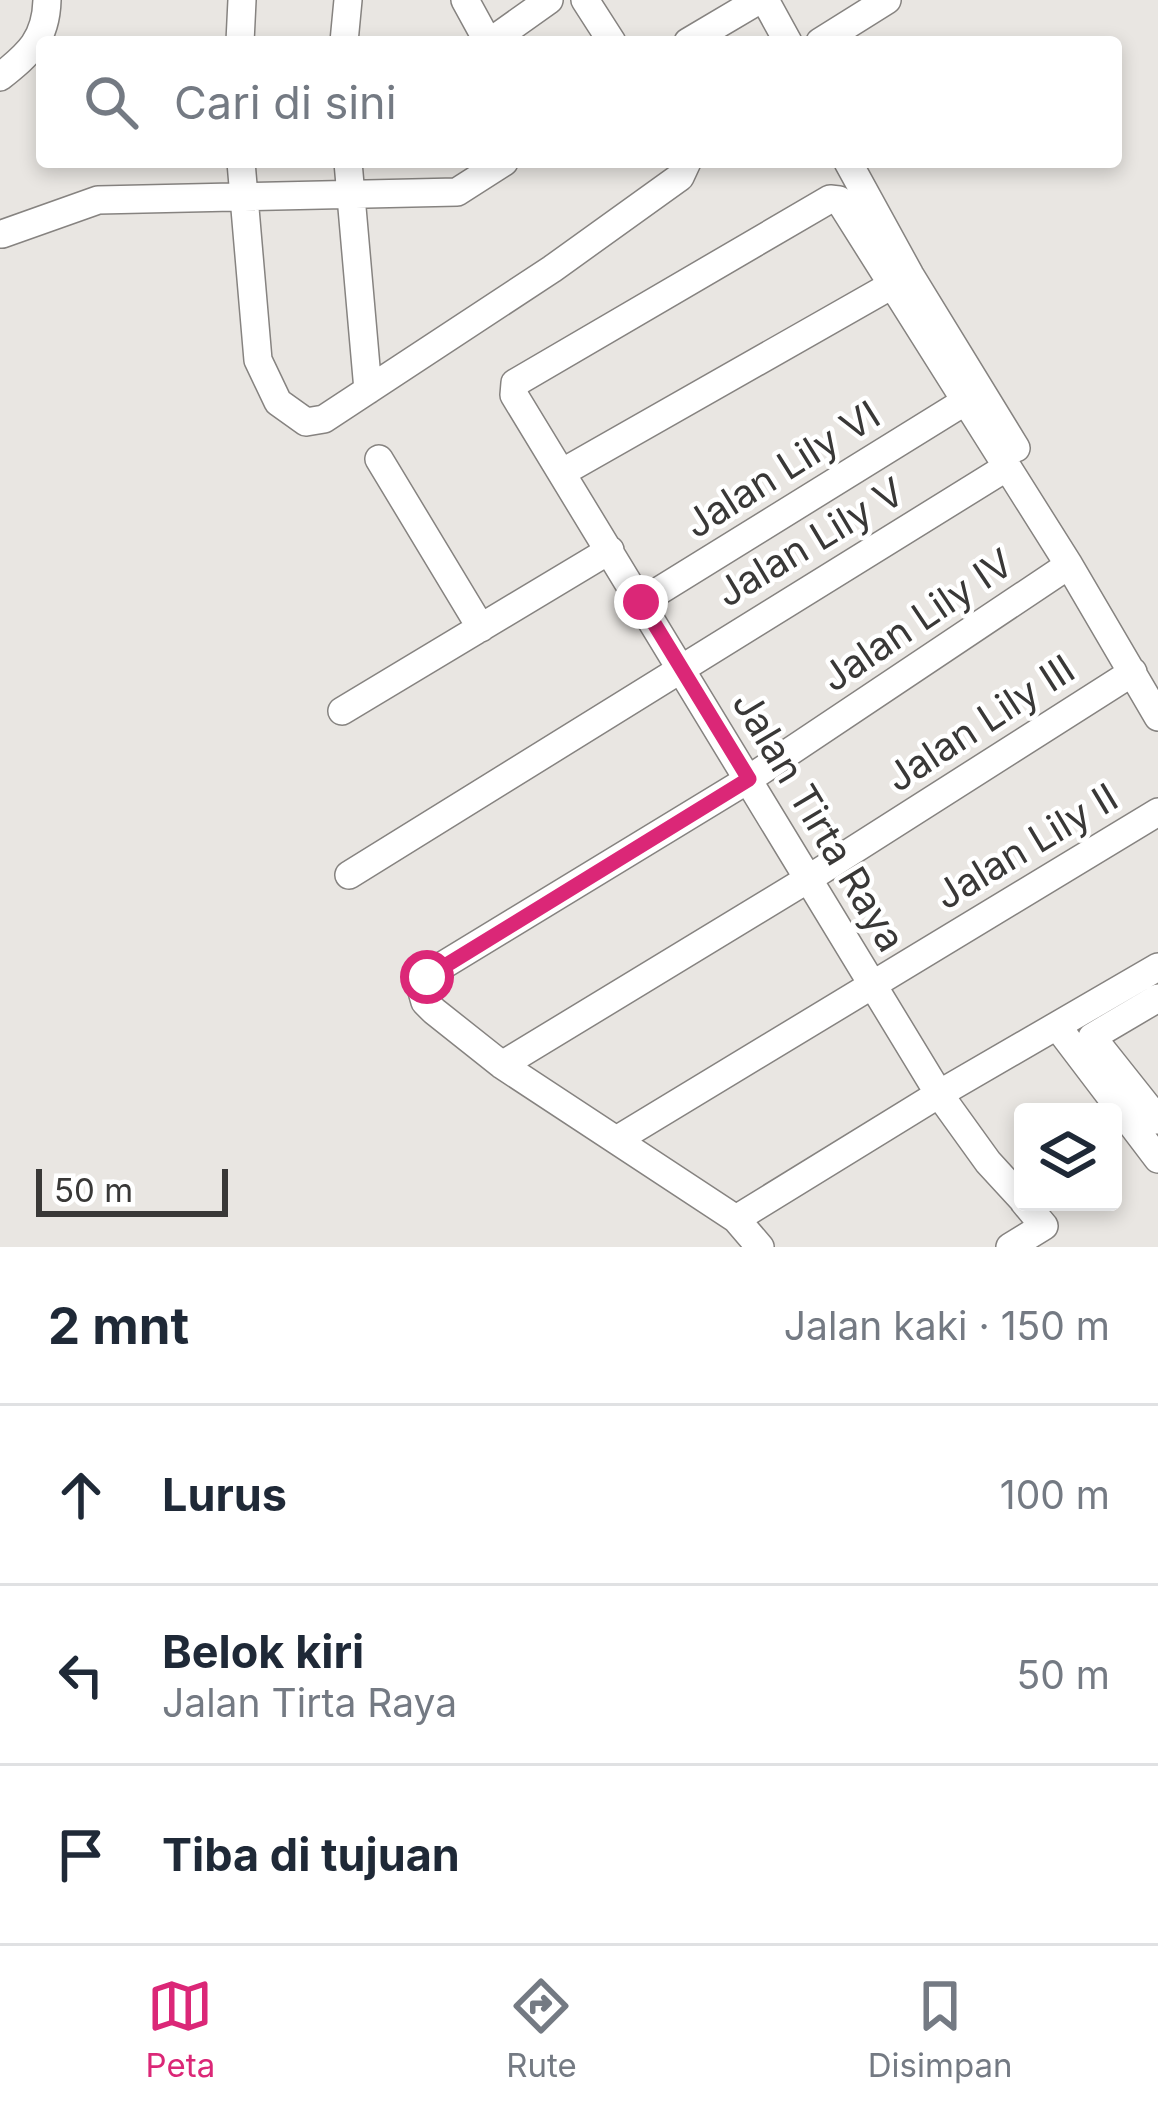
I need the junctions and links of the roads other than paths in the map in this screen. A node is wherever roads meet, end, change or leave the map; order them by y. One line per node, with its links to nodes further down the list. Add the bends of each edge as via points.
1 (46, 0): 10 (street)
2 (242, 0): 11 (street)
3 (348, 0): 12 (street)
4 (465, 0): 13 (street)
5 (549, 0): 14 (street)
6 (585, 0): 15 (street)
7 (762, 0): 9 (street); 16 (street)
8 (887, 0): 17 (street)
9 (725, 33)
10 (41, 36)
11 (240, 36)
12 (345, 36)
13 (486, 36)
14 (498, 36)
15 (608, 36)
16 (784, 36)
17 (830, 36)
18 (36, 46): 19 (street)
19 (0, 77)
20 (241, 168): 26 (street)
21 (349, 168): 25 (street)
22 (495, 168): 25 (street, via 457,192)
23 (684, 168): 29 (street, via 552,269)
24 (851, 168): 39 (street)
25 (351, 195): 26 (street); 29 (street)
26 (244, 199): 27 (street, via 98,200); 29 (street, via 258,360 278,402 306,422)
27 (2, 234)
28 (892, 285): 30 (street); 33 (street); 33 (street, Jalan Tirta Raya, via 839,200 830,199 520,378 514,395)
29 (368, 390)
30 (964, 401): 32 (street); 36 (street, Jalan Lily VI)
31 (379, 459): 37 (street)
32 (1007, 467): 35 (street); 38 (street, Jalan Lily V)
33 (563, 472): 34 (street, Jalan Tirta Raya)
34 (610, 550): 36 (street, Jalan Tirta Raya); 37 (street)
35 (1069, 565): 39 (street); 42 (street, Jalan Lily IV)
36 (641, 602): 38 (street, Jalan Tirta Raya)
37 (481, 628): 40 (street)
38 (680, 667): 42 (street, Jalan Tirta Raya); 44 (street, Jalan Lily V)
39 (1145, 677): 41 (street); 45 (street, Jalan Lily III)
40 (342, 711)
41 (1158, 717)
42 (749, 779): 45 (street, Jalan Tirta Raya); 50 (street, Jalan Lily IV, via 427,977 425,1002)
43 (1158, 812): 47 (street, Jalan Lily II)
44 (350, 875)
45 (808, 879): 47 (street, Jalan Tirta Raya); 50 (street, Jalan Lily III)
46 (1158, 968): 49 (street)
47 (872, 983): 51 (street, Jalan Tirta Raya); 53 (street, Jalan Lily II)
48 (1158, 998): 52 (street, via 1092,1037)
49 (1057, 1026): 51 (street); 54 (street)
50 (502, 1065): 53 (street)
51 (939, 1094): 55 (street, Jalan Tirta Raya); 57 (street)
52 (1158, 1120)
53 (618, 1139): 57 (street)
54 (1158, 1159)
55 (1014, 1190)
56 (1032, 1211): 58 (street, Jalan Tirta Raya)
57 (736, 1219): 59 (street)
58 (1053, 1237): 60 (street, Jalan Tirta Raya)
59 (760, 1247)
60 (1010, 1247)

